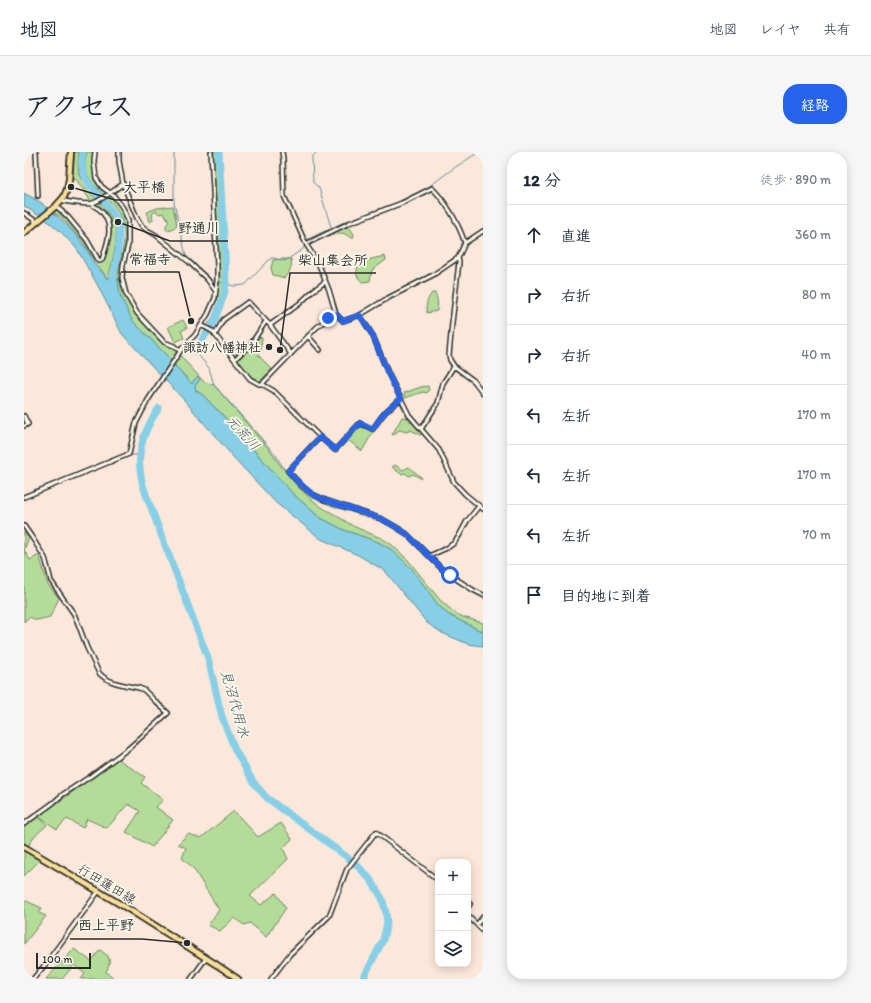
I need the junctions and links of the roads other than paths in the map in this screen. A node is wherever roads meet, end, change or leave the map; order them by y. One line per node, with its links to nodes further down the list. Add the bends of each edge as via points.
1 (36, 152): 9 (street)
2 (71, 152): 10 (main road, via 69,182)
3 (95, 152): 8 (street, via 96,178)
4 (119, 152): 7 (street)
5 (211, 152): 21 (street, via 218,281)
6 (282, 152): 18 (street, via 284,196)
7 (123, 184): 8 (street); 21 (street, via 142,226 189,262)
8 (110, 193): 11 (street); 30 (street, via 123,208 128,220 128,245 122,278 126,294 137,313 164,342 174,346)
9 (38, 196)
10 (61, 200): 11 (street); 12 (main road)
11 (92, 204): 12 (street, via 102,212 109,226 101,261 68,217)
12 (55, 207): 14 (main road)
13 (24, 213): 14 (street)
14 (37, 221): 16 (main road)
15 (483, 231): 17 (street)
16 (24, 233)
17 (465, 243): 18 (street, via 460,228 432,188); 19 (street)
18 (306, 244): 20 (street)
19 (458, 258): 23 (street, via 433,275); 33 (street, via 449,355)
20 (325, 282): 22 (street); 26 (street, via 303,302)
21 (215, 290): 25 (street, via 215,298)
22 (336, 314): 23 (street, via 343,321); 28 (street)
23 (360, 315): 36 (street, via 373,336)
24 (266, 321): 26 (street); 27 (street, via 248,302 222,320); 32 (street, via 251,344)
25 (201, 324): 27 (street); 30 (street, via 195,335)
26 (270, 325): 31 (street)
27 (215, 335): 32 (street)
28 (308, 336): 29 (street); 31 (street)
29 (320, 350)
30 (179, 352): 41 (street, via 136,423 129,454)
31 (291, 354): 34 (street)
32 (235, 359): 34 (street, via 250,379)
33 (454, 366): 35 (street, via 474,381); 39 (street, via 443,383 438,403)
34 (262, 384): 40 (street, via 274,391)
35 (483, 393)
36 (401, 399): 39 (street, via 409,415); 40 (street, via 389,408 373,429 360,423 335,450)
37 (24, 416): 38 (street, via 28,424)
38 (24, 426)
39 (421, 429): 42 (street, via 439,450 454,482)
40 (320, 437): 45 (street, via 288,471 296,480 312,494 325,500 382,519 407,534)
41 (24, 497)
42 (479, 506): 43 (street); 45 (street, via 454,543)
43 (483, 509)
44 (24, 526): 47 (street, via 45,558 51,581 74,614 99,673 109,681 144,690 168,713 129,748)
45 (429, 556): 46 (street, via 444,571)
46 (483, 595)
47 (24, 824)
48 (24, 846): 50 (main road, 行田蓮田線)
49 (435, 878): 59 (street, via 376,832 347,869 329,916 290,954)
50 (98, 892): 55 (main road, 行田蓮田線); 56 (street)
51 (483, 917): 53 (street)
52 (471, 919): 53 (street)
53 (477, 924): 54 (street)
54 (483, 931)
55 (206, 958): 57 (street); 58 (main road, 行田蓮田線)
56 (33, 979)
57 (191, 979)
58 (238, 979)
59 (271, 979)

